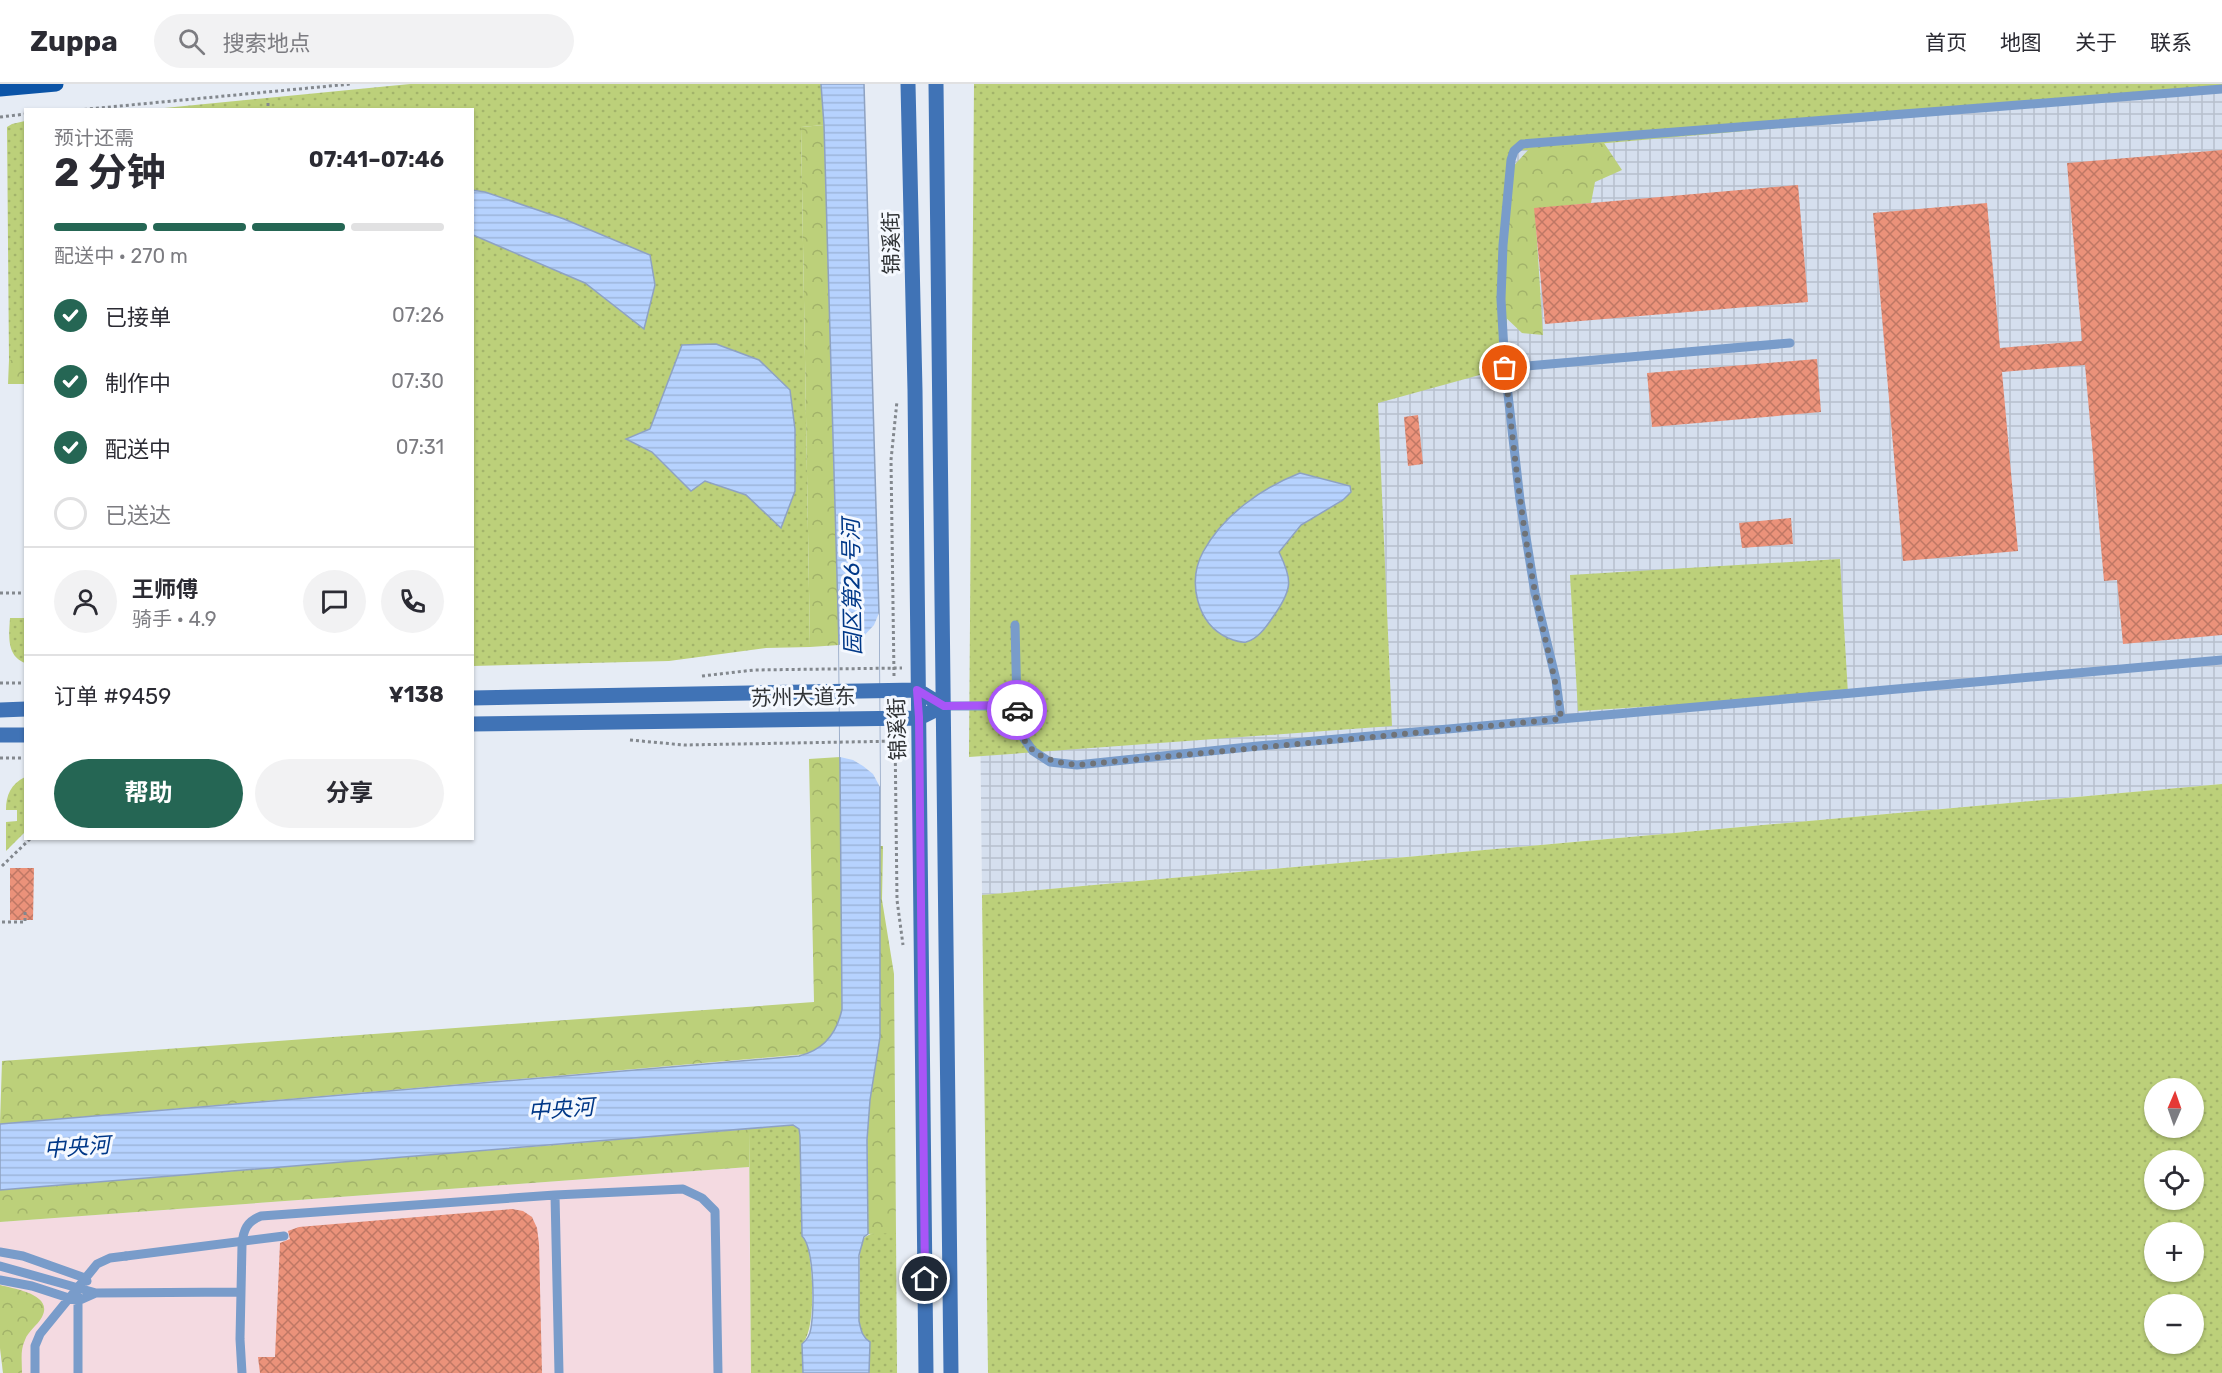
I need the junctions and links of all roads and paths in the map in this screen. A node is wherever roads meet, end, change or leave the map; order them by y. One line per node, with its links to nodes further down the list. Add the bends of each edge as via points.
1 (56, 84): 6 (main road)
2 (351, 84): 8 (path)
3 (908, 84): 22 (main road, 锦溪街)
4 (936, 84): 25 (main road)
5 (2222, 88): 13 (lane, via 1522,144 1511,160 1503,245)
6 (0, 89)
7 (268, 103): 9 (path)
8 (99, 108)
9 (268, 108)
10 (24, 114): 11 (path)
11 (0, 117)
12 (1790, 343): 13 (lane)
13 (1505, 368): 29 (lane, via 1520,500)
14 (0, 593): 15 (path)
15 (24, 593)
16 (1015, 625): 24 (lane)
17 (2222, 660): 29 (lane)
18 (839, 668): 19 (path)
19 (879, 668)
20 (0, 683): 21 (path)
21 (24, 683)
22 (917, 690): 23 (main road, 苏州大道东); 25 (main road); 28 (main road, 锦溪街)
23 (474, 698)
24 (1017, 705): 25 (lane); 29 (lane, via 1020,733 1034,751 1050,762 1077,765)
25 (944, 706): 28 (main road, 苏州大道东); 57 (main road)
26 (24, 709): 27 (main road)
27 (0, 710)
28 (919, 717): 30 (main road, 苏州大道东); 56 (main road, 锦溪街)
29 (1561, 719)
30 (474, 724)
31 (0, 735): 32 (main road)
32 (24, 735)
33 (625, 739): 34 (path, via 684,745)
34 (880, 741)
35 (0, 758): 36 (path)
36 (24, 758)
37 (30, 840): 38 (path)
38 (3, 866)
39 (25, 911): 40 (path, via 25,922)
40 (2, 922)
41 (555, 1195): 48 (lane, via 261,1216 252,1219 243,1233); 54 (lane); 55 (lane, via 683,1189 702,1198 715,1211)
42 (284, 1236): 45 (lane, bridge, via 110,1258 97,1264)
43 (0, 1252): 45 (lane)
44 (0, 1266): 47 (lane)
45 (86, 1278): 47 (lane); 49 (lane)
46 (0, 1280): 50 (lane)
47 (78, 1289): 49 (lane); 50 (lane)
48 (241, 1292): 49 (lane); 53 (lane)
49 (96, 1293): 50 (lane)
50 (73, 1299): 51 (lane, via 40,1334 35,1346); 52 (lane)
51 (35, 1373)
52 (78, 1373)
53 (242, 1373)
54 (559, 1373)
55 (718, 1373)
56 (926, 1373)
57 (951, 1373)

